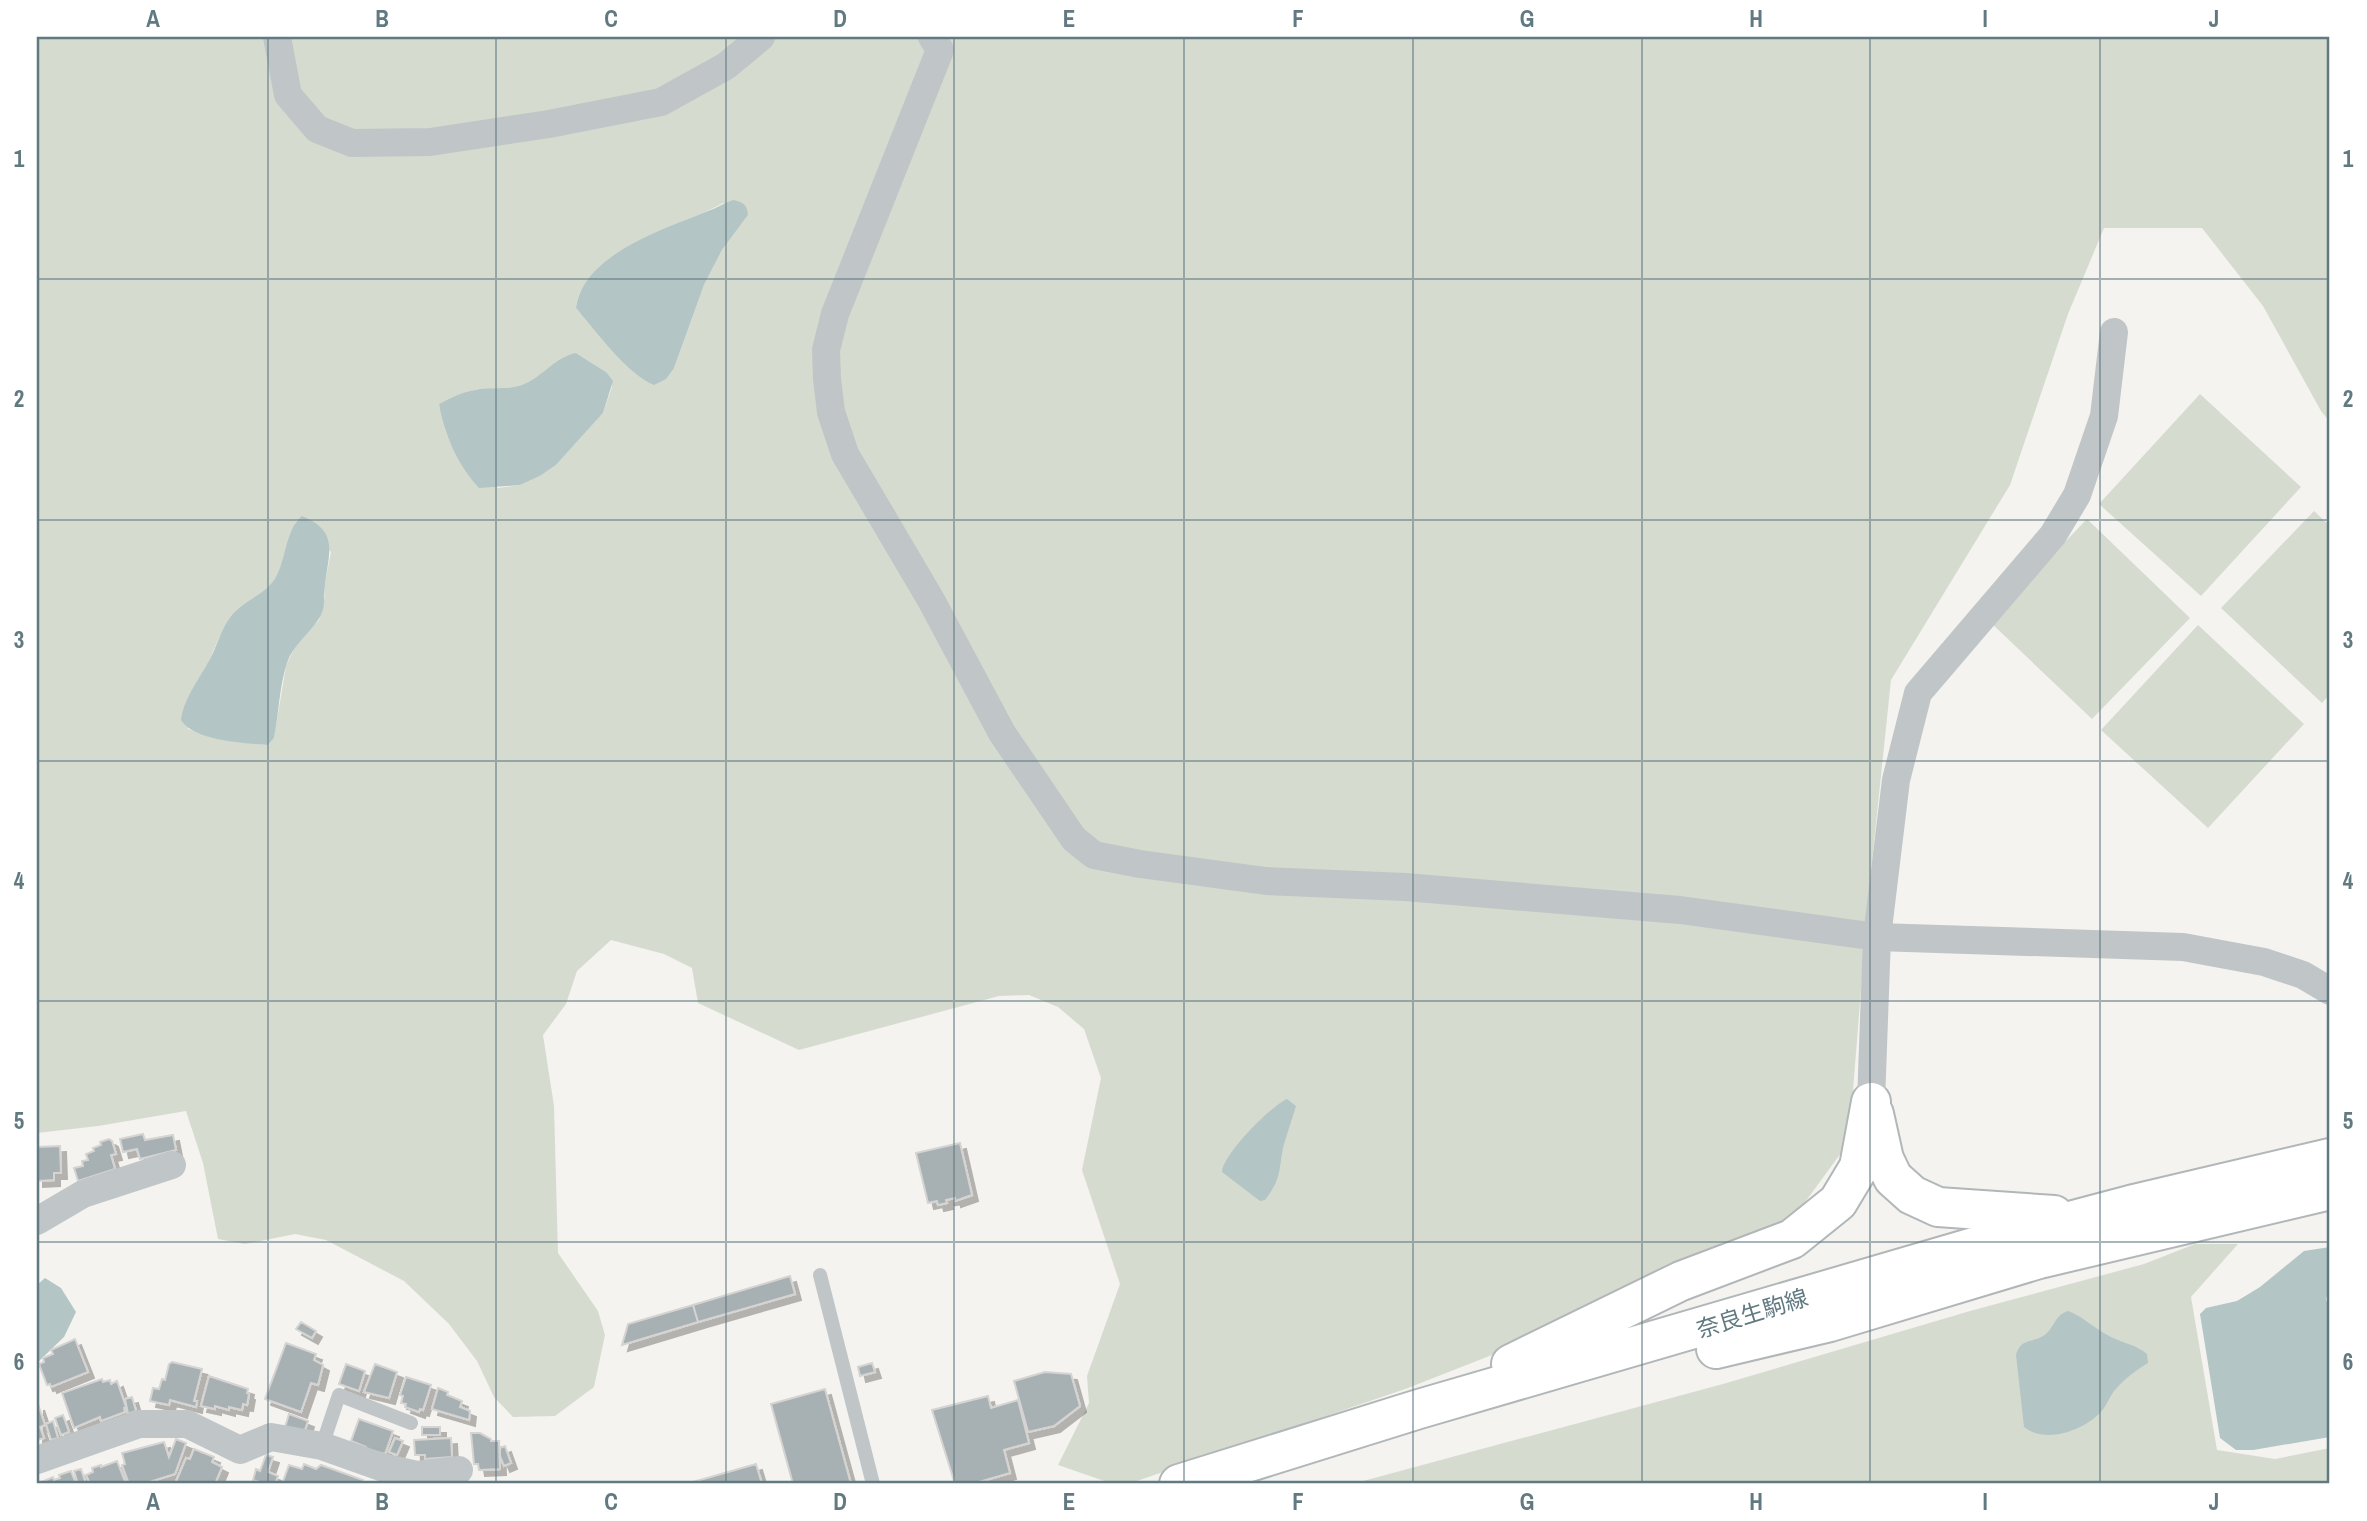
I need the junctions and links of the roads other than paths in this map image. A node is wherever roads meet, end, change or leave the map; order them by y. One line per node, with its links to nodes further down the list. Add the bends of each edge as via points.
1 (277, 37): 2 (street, via 288,95 317,130 352,143 430,142 661,102 726,66)
2 (761, 37)
3 (932, 37): 5 (street, via 940,50 835,314 826,350 831,411 845,454 1002,733 1074,839 1094,855 1266,881 1405,887 1680,910)
4 (2114, 332): 5 (street, via 2104,416 2077,495 2053,535 1918,693 1896,780)
5 (1877, 937): 6 (street, via 2183,947 2264,962 2303,975); 7 (street)
6 (2330, 991)
7 (1871, 1102): 11 (main road, via 1884,1158 1893,1178 1912,1195 1938,1207); 14 (main road, via 1858,1167 1839,1202 1793,1239 1681,1281)
8 (2330, 1158): 11 (main road, 奈良生駒線)
9 (173, 1165): 12 (street, via 83,1194)
10 (2330, 1190): 21 (main road, 奈良生駒線, via 2039,1259 1830,1322 1623,1371)
11 (2082, 1217): 14 (main road, 奈良生駒線)
12 (37, 1221)
13 (820, 1275): 19 (lane)
14 (1419, 1409): 20 (main road, 奈良生駒線)
15 (411, 1423): 16 (lane, via 339,1395)
16 (322, 1446): 17 (street, via 271,1437 240,1450 187,1424 139,1424); 18 (street, via 417,1475)
17 (37, 1460)
18 (459, 1470)
19 (873, 1484)
20 (1179, 1484)
21 (1265, 1484)

